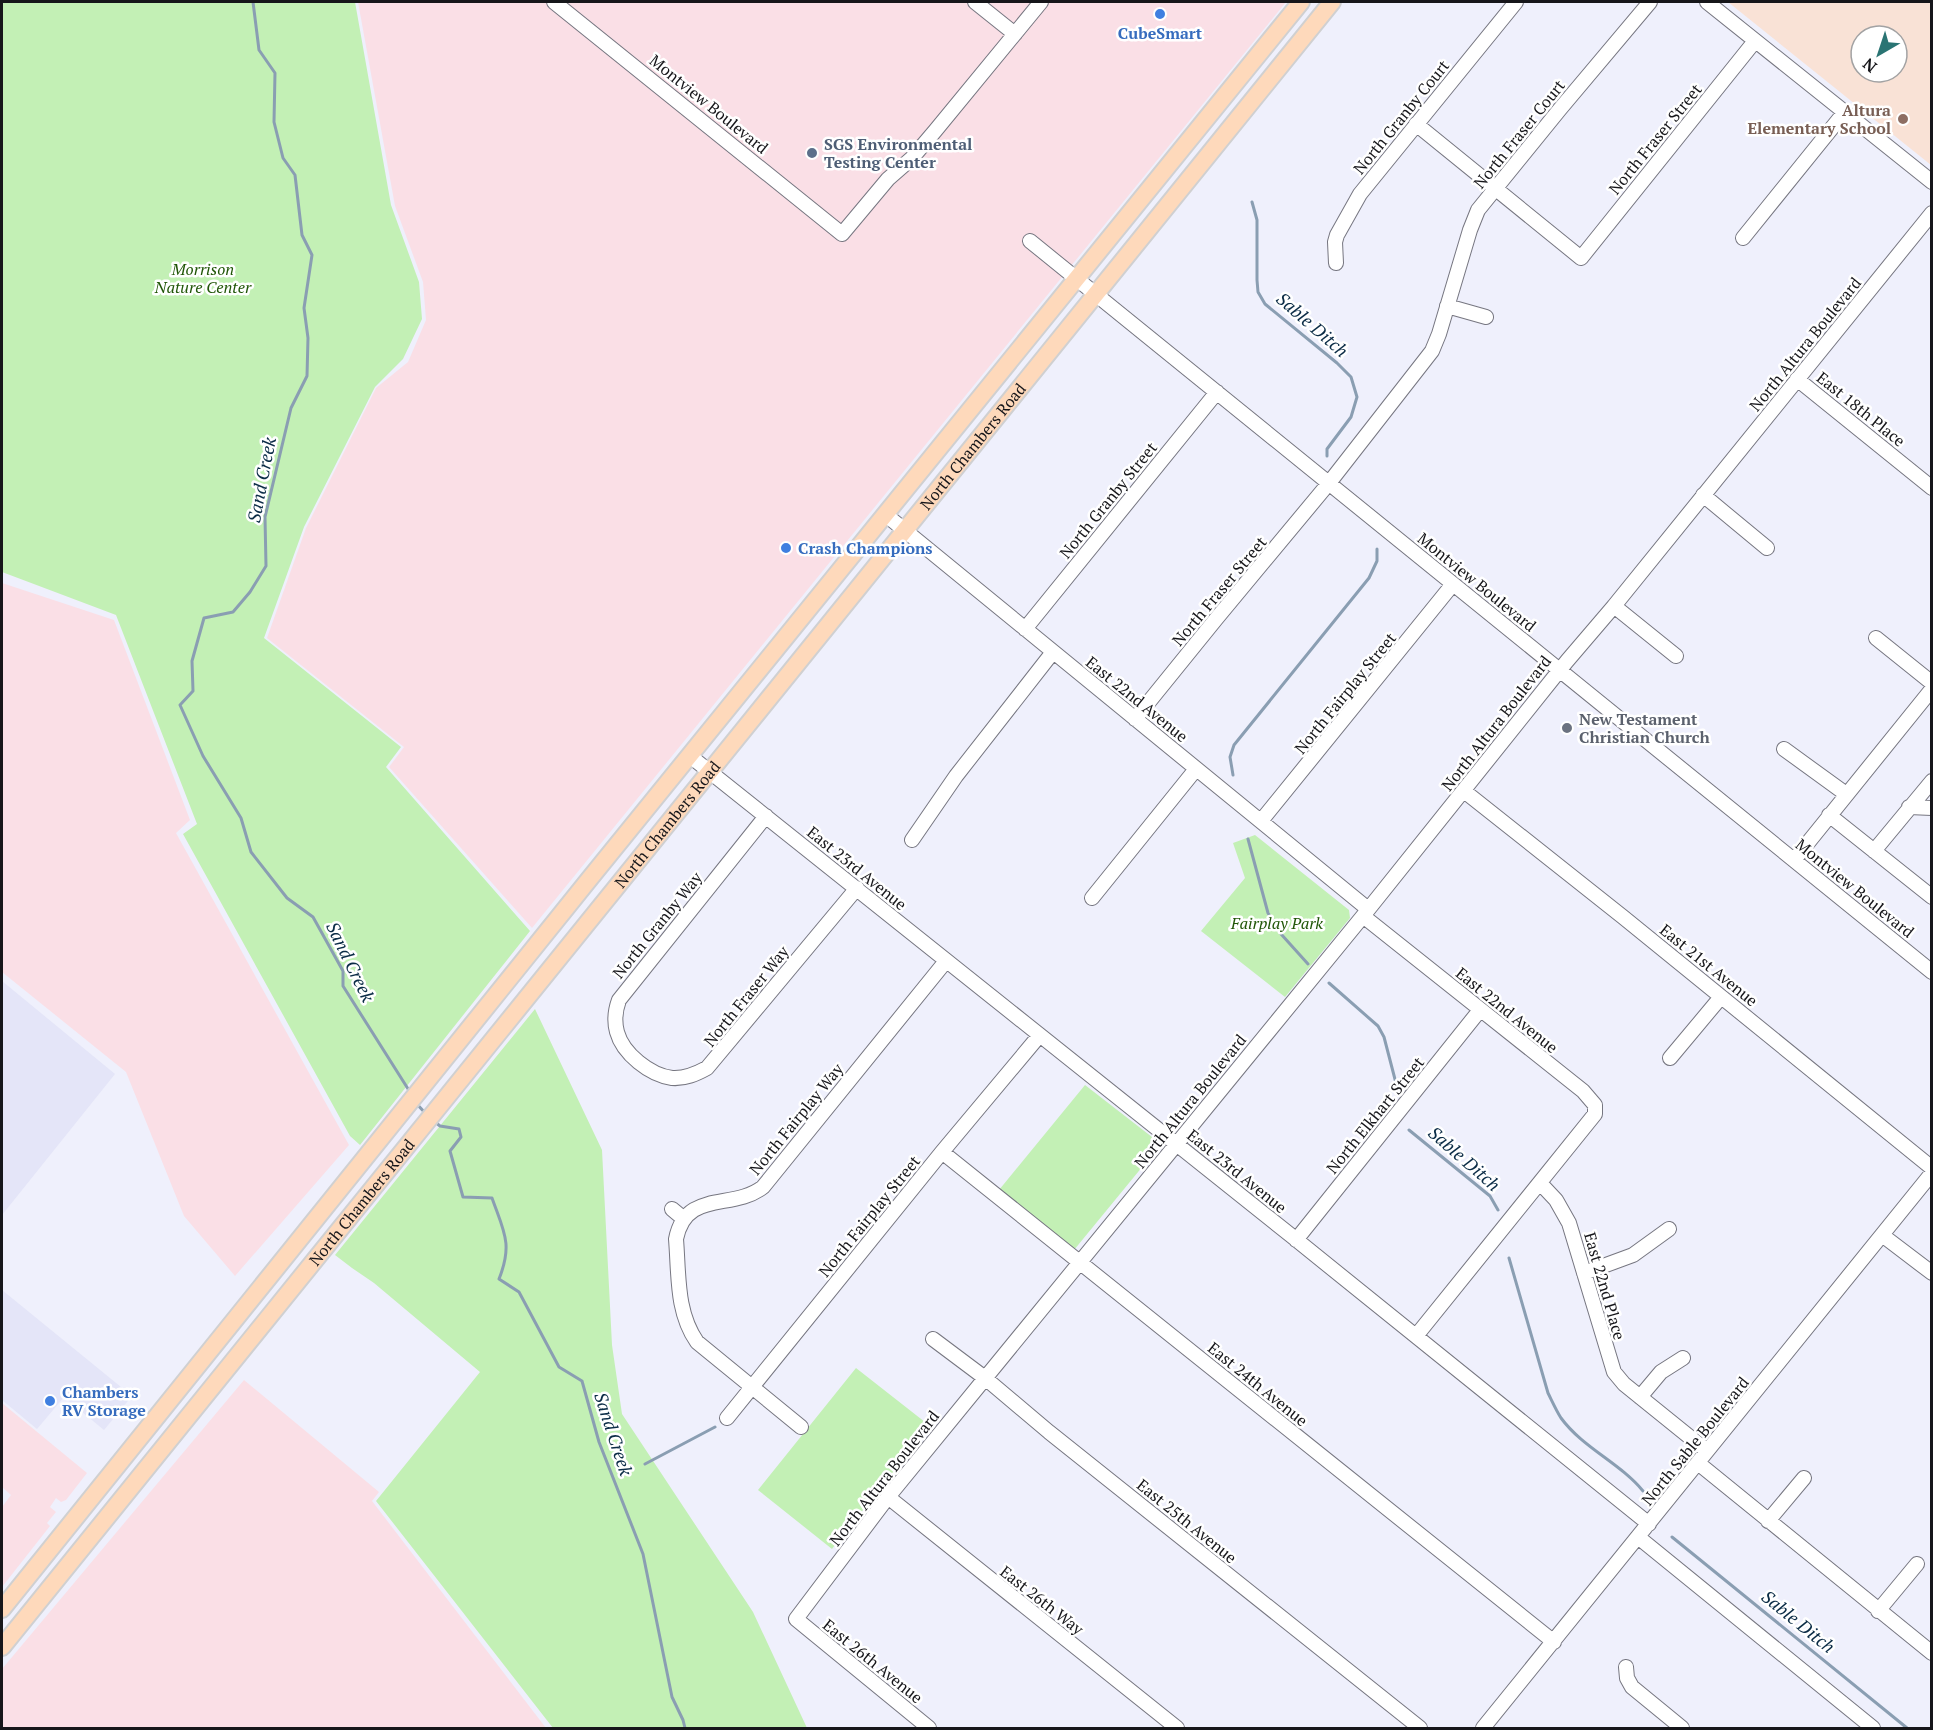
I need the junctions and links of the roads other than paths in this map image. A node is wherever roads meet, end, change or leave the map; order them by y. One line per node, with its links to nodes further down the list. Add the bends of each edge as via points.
1 (554, 2): 9 (street, Montview Boulevard, via 842,234 888,179 912,158)
2 (975, 2): 9 (street)
3 (1041, 2): 9 (street)
4 (1301, 2): 19 (main road, North Chambers Road)
5 (1332, 2): 20 (main road, North Chambers Road)
6 (1516, 2): 12 (street, North Granby Court)
7 (1650, 2): 14 (street, North Fraser Court)
8 (1707, 2): 10 (street)
9 (1015, 33)
10 (1755, 41): 11 (street); 14 (street, North Fraser Street, via 1581,258)
11 (1844, 113): 13 (street); 16 (street)
12 (1416, 124): 14 (street); 18 (street, North Granby Court, via 1348,214 1335,242)
13 (1932, 182)
14 (1496, 188): 21 (street, North Fraser Court, via 1478,210)
15 (1932, 213): 23 (street, North Altura Boulevard)
16 (1743, 238)
17 (1030, 241): 19 (street, Montview Boulevard)
18 (1336, 263)
19 (1076, 278): 20 (street, Montview Boulevard); 28 (main road, North Chambers Road)
20 (1096, 294): 24 (street, Montview Boulevard); 29 (main road, North Chambers Road)
21 (1447, 306): 22 (street); 25 (street, North Fraser Court, via 1432,351)
22 (1486, 316)
23 (1797, 379): 26 (street, East 18th Place); 27 (street, North Altura Boulevard)
24 (1217, 392): 25 (street, Montview Boulevard); 33 (street, North Granby Street)
25 (1329, 483): 31 (street, Montview Boulevard); 40 (street, North Fraser Street)
26 (1932, 488)
27 (1703, 495): 30 (street); 32 (street, North Altura Boulevard)
28 (886, 515): 29 (street, East 22nd Avenue); 42 (main road, North Chambers Road)
29 (905, 530): 33 (street, East 22nd Avenue); 44 (main road, North Chambers Road)
30 (1767, 548)
31 (1453, 584): 37 (street, Montview Boulevard); 52 (street, North Fairplay Street)
32 (1614, 606): 36 (street); 37 (street, North Altura Boulevard)
33 (1025, 629): 35 (street, East 22nd Avenue)
34 (1876, 638): 38 (street)
35 (1053, 652): 40 (street, East 22nd Avenue); 53 (street, via 956,776)
36 (1676, 656)
37 (1560, 670): 46 (street, North Altura Boulevard); 55 (street, Montview Boulevard)
38 (1932, 683)
39 (1932, 689): 47 (street)
40 (1135, 719): 43 (street, East 22nd Avenue)
41 (1784, 749): 47 (street)
42 (690, 756): 44 (street, East 23rd Avenue); 73 (main road, North Chambers Road)
43 (1196, 769): 52 (street, East 22nd Avenue); 58 (street)
44 (709, 771): 51 (street, East 23rd Avenue); 75 (main road, North Chambers Road)
45 (1932, 781): 48 (street)
46 (1464, 790): 59 (street, North Altura Boulevard); 62 (street, East 21st Avenue)
47 (1846, 794): 50 (street)
48 (1910, 807): 49 (street); 54 (street)
49 (1932, 808)
50 (1829, 815): 54 (street); 55 (street)
51 (766, 816): 56 (street, East 23rd Avenue); 66 (street, North Granby Way, via 619,1000 615,1016 618,1035)
52 (1261, 821): 59 (street, East 22nd Avenue)
53 (912, 840)
54 (1874, 851): 57 (street)
55 (1794, 860): 61 (street, Montview Boulevard)
56 (857, 888): 60 (street, East 23rd Avenue); 66 (street, North Fraser Way, via 707,1068 672,1078)
57 (1932, 897)
58 (1092, 898)
59 (1365, 912): 63 (street, East 22nd Avenue); 67 (street, North Altura Boulevard)
60 (946, 961): 64 (street, East 23rd Avenue); 74 (street, North Fairplay Way, via 763,1187 745,1197 703,1204)
61 (1932, 972)
62 (1721, 996): 65 (street); 69 (street, East 21st Avenue)
63 (1480, 1010): 71 (street, East 22nd Avenue, via 1593,1101 1595,1114); 78 (street, North Elkhart Street)
64 (1039, 1036): 67 (street, East 23rd Avenue); 68 (street, North Fairplay Street)
65 (1670, 1058)
66 (639, 1061)
67 (1177, 1144): 78 (street, East 23rd Avenue); 79 (street, North Altura Boulevard)
68 (942, 1152): 79 (street, East 24th Avenue); 86 (street, North Fairplay Street)
69 (1932, 1168)
70 (1932, 1173): 77 (street, North Sable Boulevard)
71 (1540, 1183): 80 (street, East 22nd Place, via 1564,1211); 82 (street)
72 (672, 1209): 74 (street)
73 (320, 1213): 75 (main road); 98 (main road, North Chambers Road)
74 (684, 1219): 86 (street, via 676,1239 681,1309 686,1323 697,1342)
75 (339, 1228): 102 (main road, North Chambers Road)
76 (1669, 1229): 80 (street, via 1633,1256)
77 (1882, 1235): 81 (street); 90 (street, North Sable Boulevard)
78 (1296, 1240): 82 (street, East 23rd Avenue)
79 (1079, 1262): 85 (street, North Altura Boulevard); 101 (street, East 24th Avenue)
80 (1584, 1273): 87 (street, East 22nd Place, via 1614,1372)
81 (1932, 1273)
82 (1416, 1336): 95 (street, East 23rd Avenue)
83 (933, 1339): 85 (street, East 25th Avenue)
84 (1683, 1358): 87 (street, via 1660,1372)
85 (985, 1378): 93 (street, North Altura Boulevard); 107 (street, East 25th Avenue)
86 (751, 1388): 88 (street, North Fairplay Street); 89 (street)
87 (1640, 1397): 90 (street, East 22nd Place)
88 (727, 1418)
89 (801, 1427)
90 (1707, 1451): 91 (street, North Sable Boulevard)
91 (1698, 1463): 94 (street); 95 (street, North Sable Boulevard)
92 (1804, 1478): 94 (street)
93 (888, 1497): 100 (street, North Altura Boulevard); 106 (street, East 26th Way)
94 (1768, 1521): 99 (street)
95 (1649, 1524): 96 (street, North Sable Boulevard)
96 (1638, 1537): 101 (street, North Sable Boulevard); 110 (street)
97 (1917, 1564): 99 (street)
98 (2, 1609)
99 (1878, 1611): 103 (street)
100 (795, 1619): 105 (street, East 26th Avenue)
101 (1554, 1642): 108 (street, North Sable Boulevard)
102 (3, 1644)
103 (1932, 1653)
104 (1626, 1667): 109 (street, via 1632,1687)
105 (930, 1728)
106 (1177, 1728)
107 (1420, 1728)
108 (1483, 1728)
109 (1682, 1728)
110 (1873, 1728)

